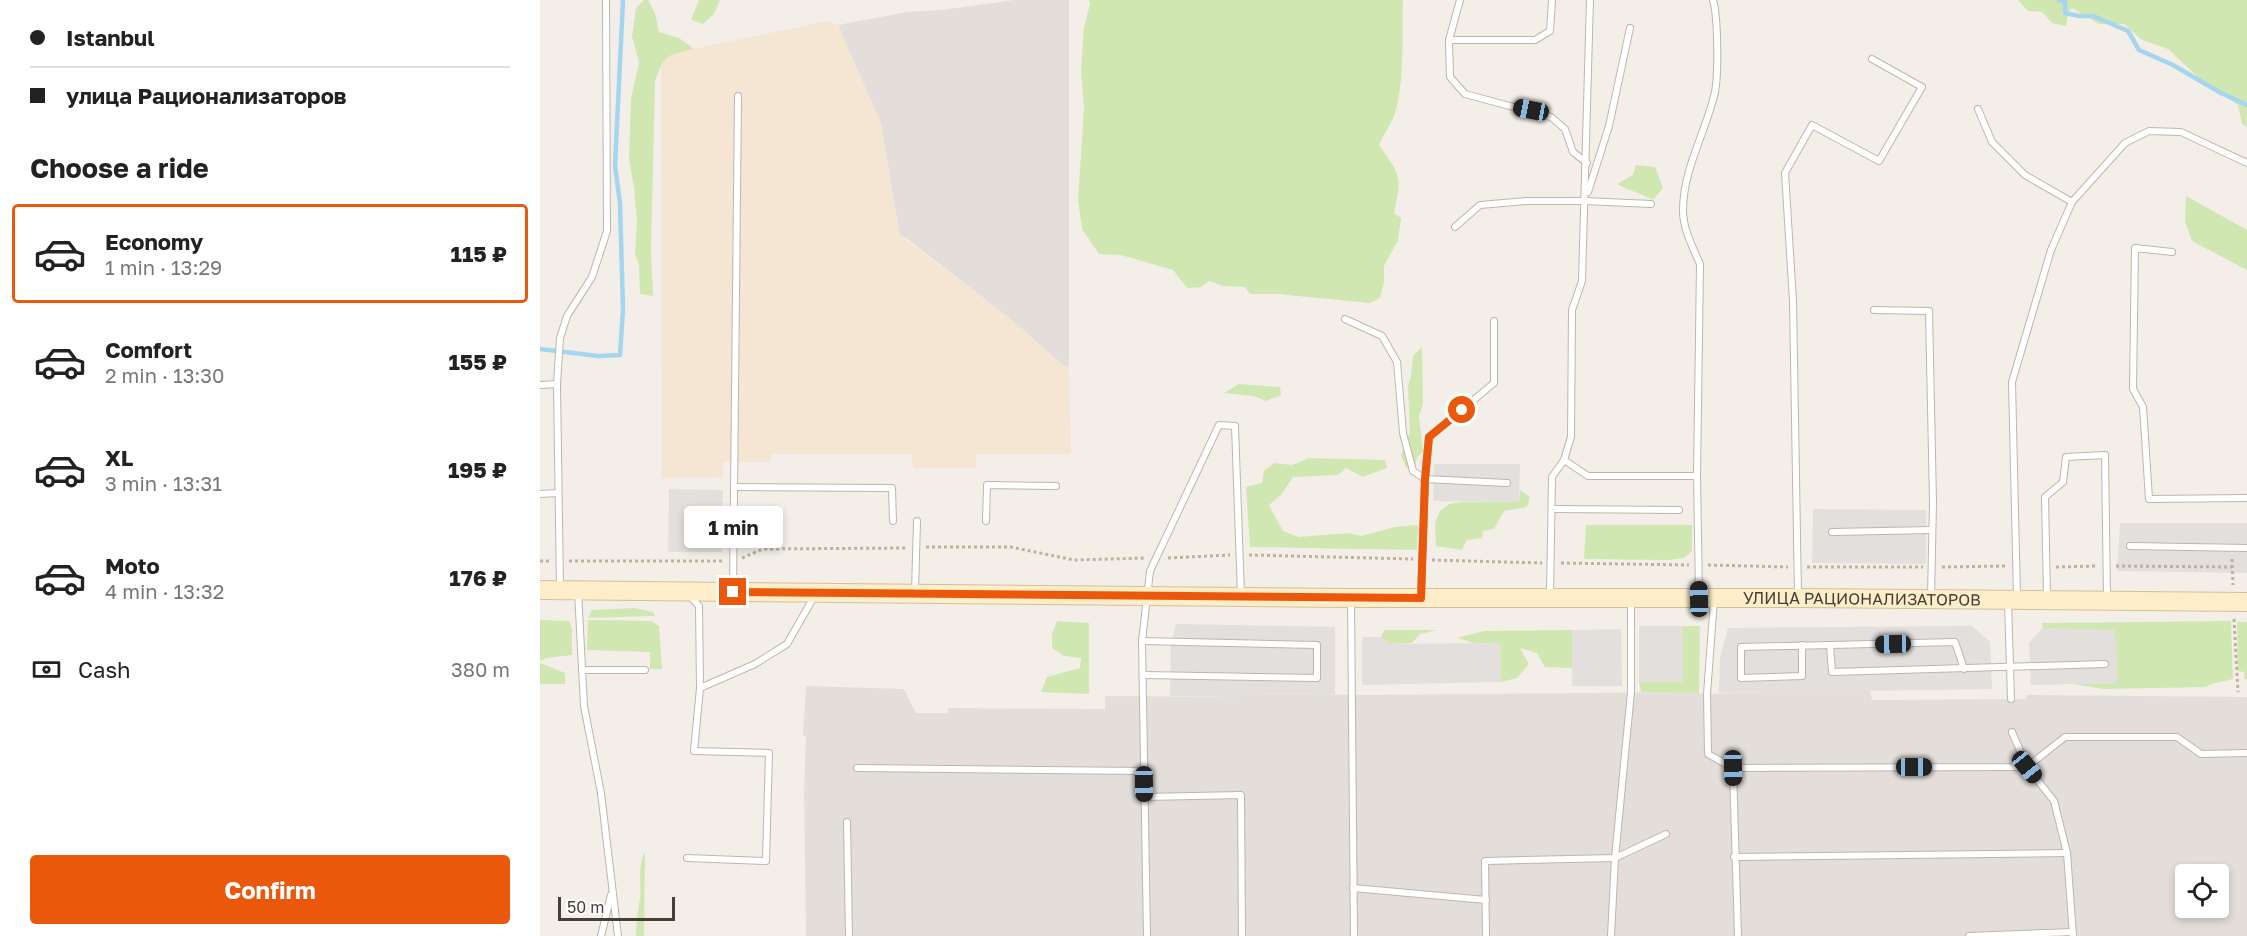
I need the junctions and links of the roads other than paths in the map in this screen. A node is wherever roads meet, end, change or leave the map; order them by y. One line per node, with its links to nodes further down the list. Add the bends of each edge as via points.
1 (606, 0): 22 (lane, via 607,231 592,277 567,316 560,338)
2 (1460, 0): 7 (lane)
3 (1552, 0): 7 (lane, via 1550,31 1535,40)
4 (1590, 0): 11 (lane)
5 (1713, 0): 24 (lane, via 1717,78 1686,177 1683,213 1700,264)
6 (1630, 28): 13 (lane, via 1610,126)
7 (1449, 40): 11 (lane, via 1450,77 1465,94 1551,117 1565,129 1573,152)
8 (1872, 59): 53 (lane, via 1922,87 1879,161 1812,125 1785,173 1793,301)
9 (738, 96): 28 (lane)
10 (1978, 109): 14 (lane, via 1992,142 2025,175)
11 (1587, 163): 13 (lane)
12 (2247, 163): 14 (lane, via 2181,132 2149,131 2125,143)
13 (1586, 201): 15 (lane); 16 (lane, via 1480,205); 23 (lane, via 1582,281 1572,310 1571,438)
14 (2072, 202): 57 (lane, via 2051,250 2012,382 2016,566)
15 (1651, 204)
16 (1455, 227)
17 (2172, 252): 31 (lane, via 2135,248 2133,389 2143,407 2148,499)
18 (1874, 310): 37 (lane, via 1929,311)
19 (1345, 319): 25 (lane, via 1382,336 1397,362 1402,433 1413,471)
20 (1494, 321): 25 (lane, via 1494,383 1429,437)
21 (540, 384): 22 (lane)
22 (557, 384): 29 (lane)
23 (1564, 460): 24 (lane, via 1588,476); 32 (lane, via 1552,477)
24 (1697, 476): 55 (lane, via 1699,565)
25 (1425, 479): 26 (lane); 51 (lane)
26 (1507, 483)
27 (1056, 486): 36 (lane, via 987,485)
28 (734, 487): 34 (lane, via 892,488); 45 (lane)
29 (558, 493): 30 (lane); 42 (lane)
30 (540, 494)
31 (2247, 498)
32 (1553, 509): 33 (lane); 52 (lane)
33 (1679, 510)
34 (892, 521)
35 (917, 521): 46 (lane)
36 (986, 521)
37 (1932, 530): 38 (lane); 56 (lane)
38 (1832, 532)
39 (2130, 546): 40 (lane)
40 (2247, 548)
41 (540, 590): 42 (main road, УЛИЦА РАЦИОНАЛИЗАТОРОВ)
42 (560, 591): 43 (main road, УЛИЦА РАЦИОНАЛИЗАТОРОВ)
43 (578, 591): 44 (main road, УЛИЦА РАЦИОНАЛИЗАТОРОВ); 67 (lane)
44 (685, 591): 45 (main road, УЛИЦА РАЦИОНАЛИЗАТОРОВ); 70 (lane, via 699,606)
45 (733, 592): 47 (main road, УЛИЦА РАЦИОНАЛИЗАТОРОВ)
46 (915, 592): 47 (main road, УЛИЦА РАЦИОНАЛИЗАТОРОВ); 48 (main road, УЛИЦА РАЦИОНАЛИЗАТОРОВ)
47 (817, 593): 70 (lane, via 787,644 755,664)
48 (1146, 596): 49 (main road, УЛИЦА РАЦИОНАЛИЗАТОРОВ); 49 (lane, via 1150,571 1163,540 1219,425 1235,426); 61 (lane)
49 (1242, 597): 50 (main road, УЛИЦА РАЦИОНАЛИЗАТОРОВ)
50 (1351, 597): 51 (main road, УЛИЦА РАЦИОНАЛИЗАТОРОВ); 85 (lane)
51 (1421, 598): 52 (main road, УЛИЦА РАЦИОНАЛИЗАТОРОВ)
52 (1550, 598): 54 (main road, УЛИЦА РАЦИОНАЛИЗАТОРОВ)
53 (1798, 598): 55 (main road, УЛИЦА РАЦИОНАЛИЗАТОРОВ); 56 (main road, УЛИЦА РАЦИОНАЛИЗАТОРОВ)
54 (1631, 599): 55 (main road, УЛИЦА РАЦИОНАЛИЗАТОРОВ); 84 (lane, via 1631,692)
55 (1706, 599): 76 (lane, via 1708,754)
56 (1930, 600): 57 (main road, УЛИЦА РАЦИОНАЛИЗАТОРОВ)
57 (2012, 600): 58 (main road, УЛИЦА РАЦИОНАЛИЗАТОРОВ); 65 (lane)
58 (2047, 601): 59 (main road, УЛИЦА РАЦИОНАЛИЗАТОРОВ); 59 (lane, via 2045,497 2063,482 2066,457 2105,454)
59 (2107, 601): 60 (main road, УЛИЦА РАЦИОНАЛИЗАТОРОВ)
60 (2247, 602)
61 (1142, 641): 69 (lane); 69 (lane, via 1317,645 1317,678)
62 (1802, 645): 62 (lane, via 1802,676 1741,678 1741,647); 63 (lane)
63 (1830, 645): 66 (lane, via 1955,642); 66 (lane, via 1832,672)
64 (2105, 664): 65 (lane)
65 (2010, 668): 66 (lane); 71 (lane)
66 (1964, 669)
67 (582, 670): 68 (lane); 86 (lane)
68 (645, 670)
69 (1143, 675): 77 (lane)
70 (700, 688): 83 (lane, via 694,751 769,753 766,861)
71 (2011, 699)
72 (2012, 732): 74 (lane)
73 (2247, 753): 74 (lane, via 2201,754 2177,737 2065,737)
74 (2027, 767): 76 (lane); 81 (lane, via 2054,801)
75 (857, 768): 77 (lane)
76 (1733, 768): 82 (lane)
77 (1144, 771): 78 (lane)
78 (1144, 797): 92 (lane); 93 (lane, via 1240,795)
79 (847, 822): 91 (lane)
80 (1666, 834): 84 (lane)
81 (2067, 853): 82 (lane); 88 (lane)
82 (1734, 857): 97 (lane)
83 (687, 858)
84 (1615, 858): 87 (lane, via 1485,861); 96 (lane)
85 (1353, 888): 87 (lane); 94 (lane)
86 (611, 891): 89 (lane); 90 (lane)
87 (1486, 900): 95 (lane)
88 (2073, 934): 98 (lane)
89 (601, 936)
90 (618, 936)
91 (849, 936)
92 (1147, 936)
93 (1242, 936)
94 (1353, 936)
95 (1486, 936)
96 (1611, 936)
97 (1738, 936)
98 (1969, 936)

